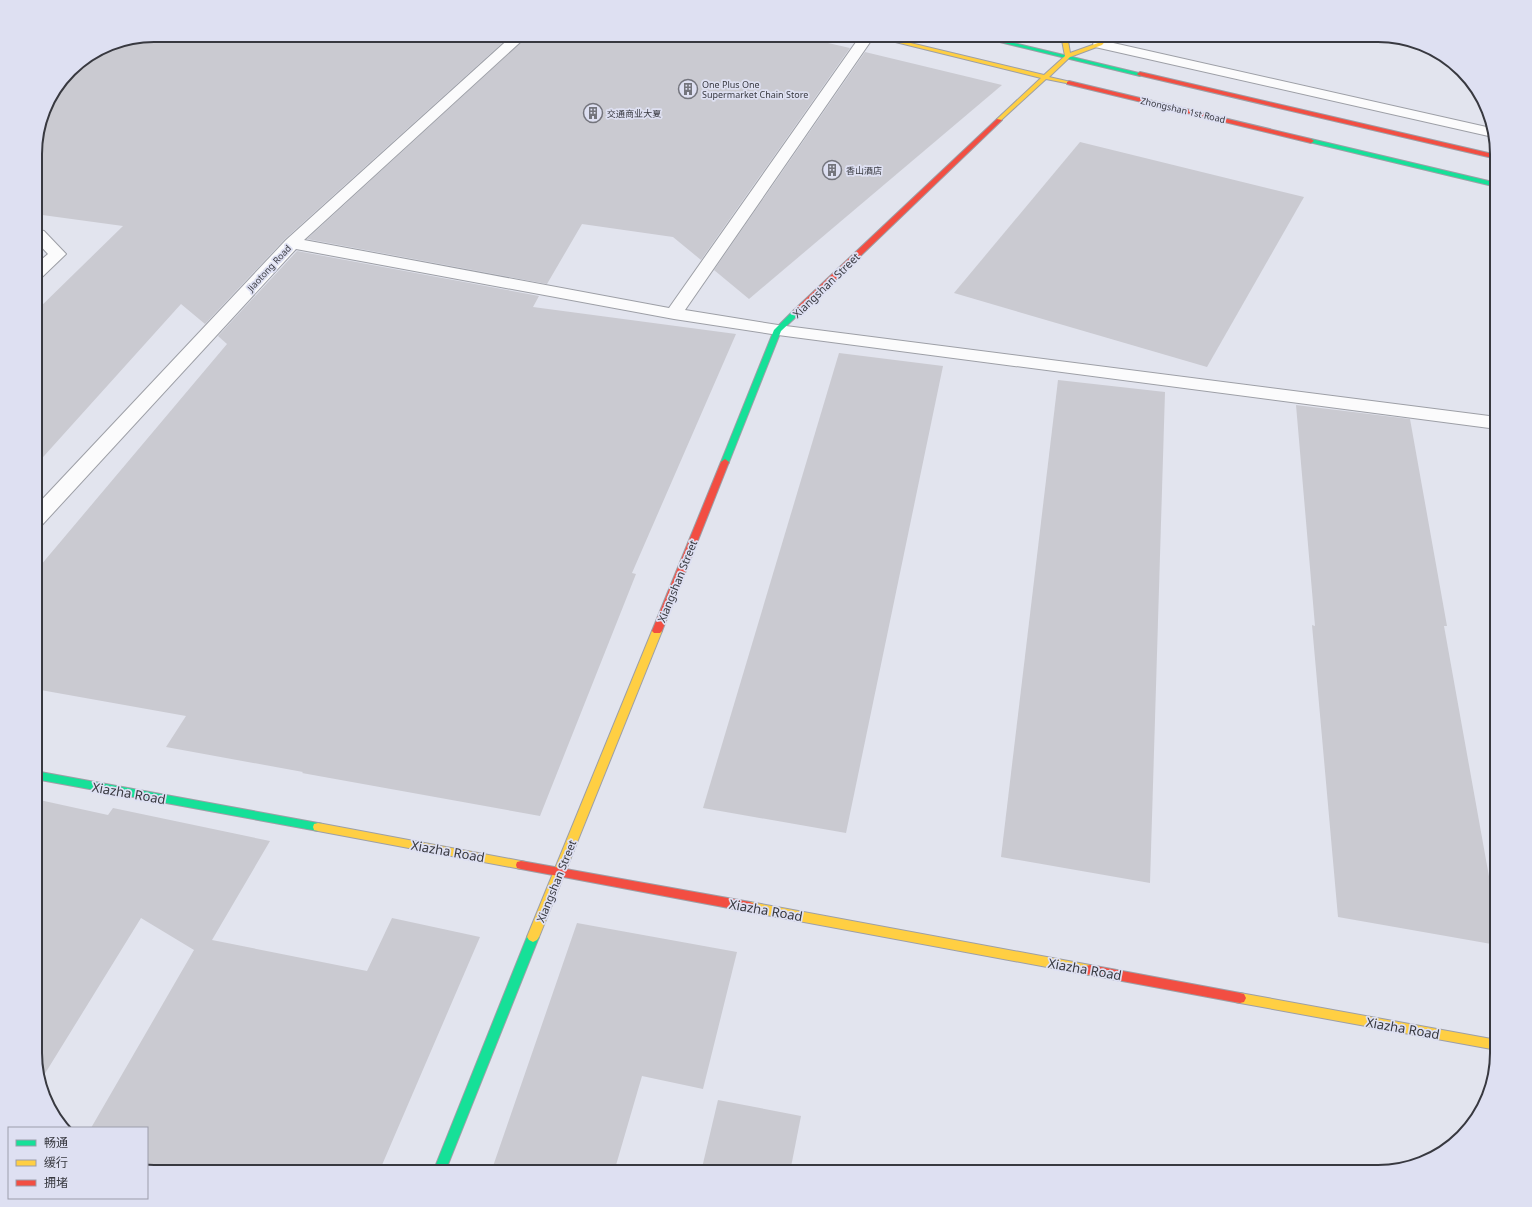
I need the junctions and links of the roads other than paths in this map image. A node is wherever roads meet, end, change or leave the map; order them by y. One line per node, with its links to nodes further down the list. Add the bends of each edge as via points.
1 (513, 42): 14 (street, Jiaotong Road)
2 (864, 42): 16 (street)
3 (898, 42): 9 (street, Zhongshan 1st Road)
4 (1005, 42): 8 (street)
5 (1065, 42): 8 (street)
6 (1100, 42): 8 (street)
7 (1112, 42): 10 (street)
8 (1068, 56): 9 (street, Xiangshan Street); 11 (street)
9 (1044, 77): 12 (street, Zhongshan 1st Road); 17 (street, Xiangshan Street)
10 (1488, 132)
11 (1490, 155)
12 (1490, 183)
13 (42, 238): 15 (street, via 58,254)
14 (292, 243): 16 (street); 19 (street, Jiaotong Road)
15 (42, 268)
16 (674, 314): 17 (street)
17 (778, 330): 18 (street); 21 (street, Xiangshan Street)
18 (1490, 422)
19 (42, 512)
20 (42, 776): 21 (street, Xiazha Road)
21 (560, 872): 22 (street, Xiazha Road); 23 (street, Xiangshan Street)
22 (1490, 1044)
23 (442, 1165)

